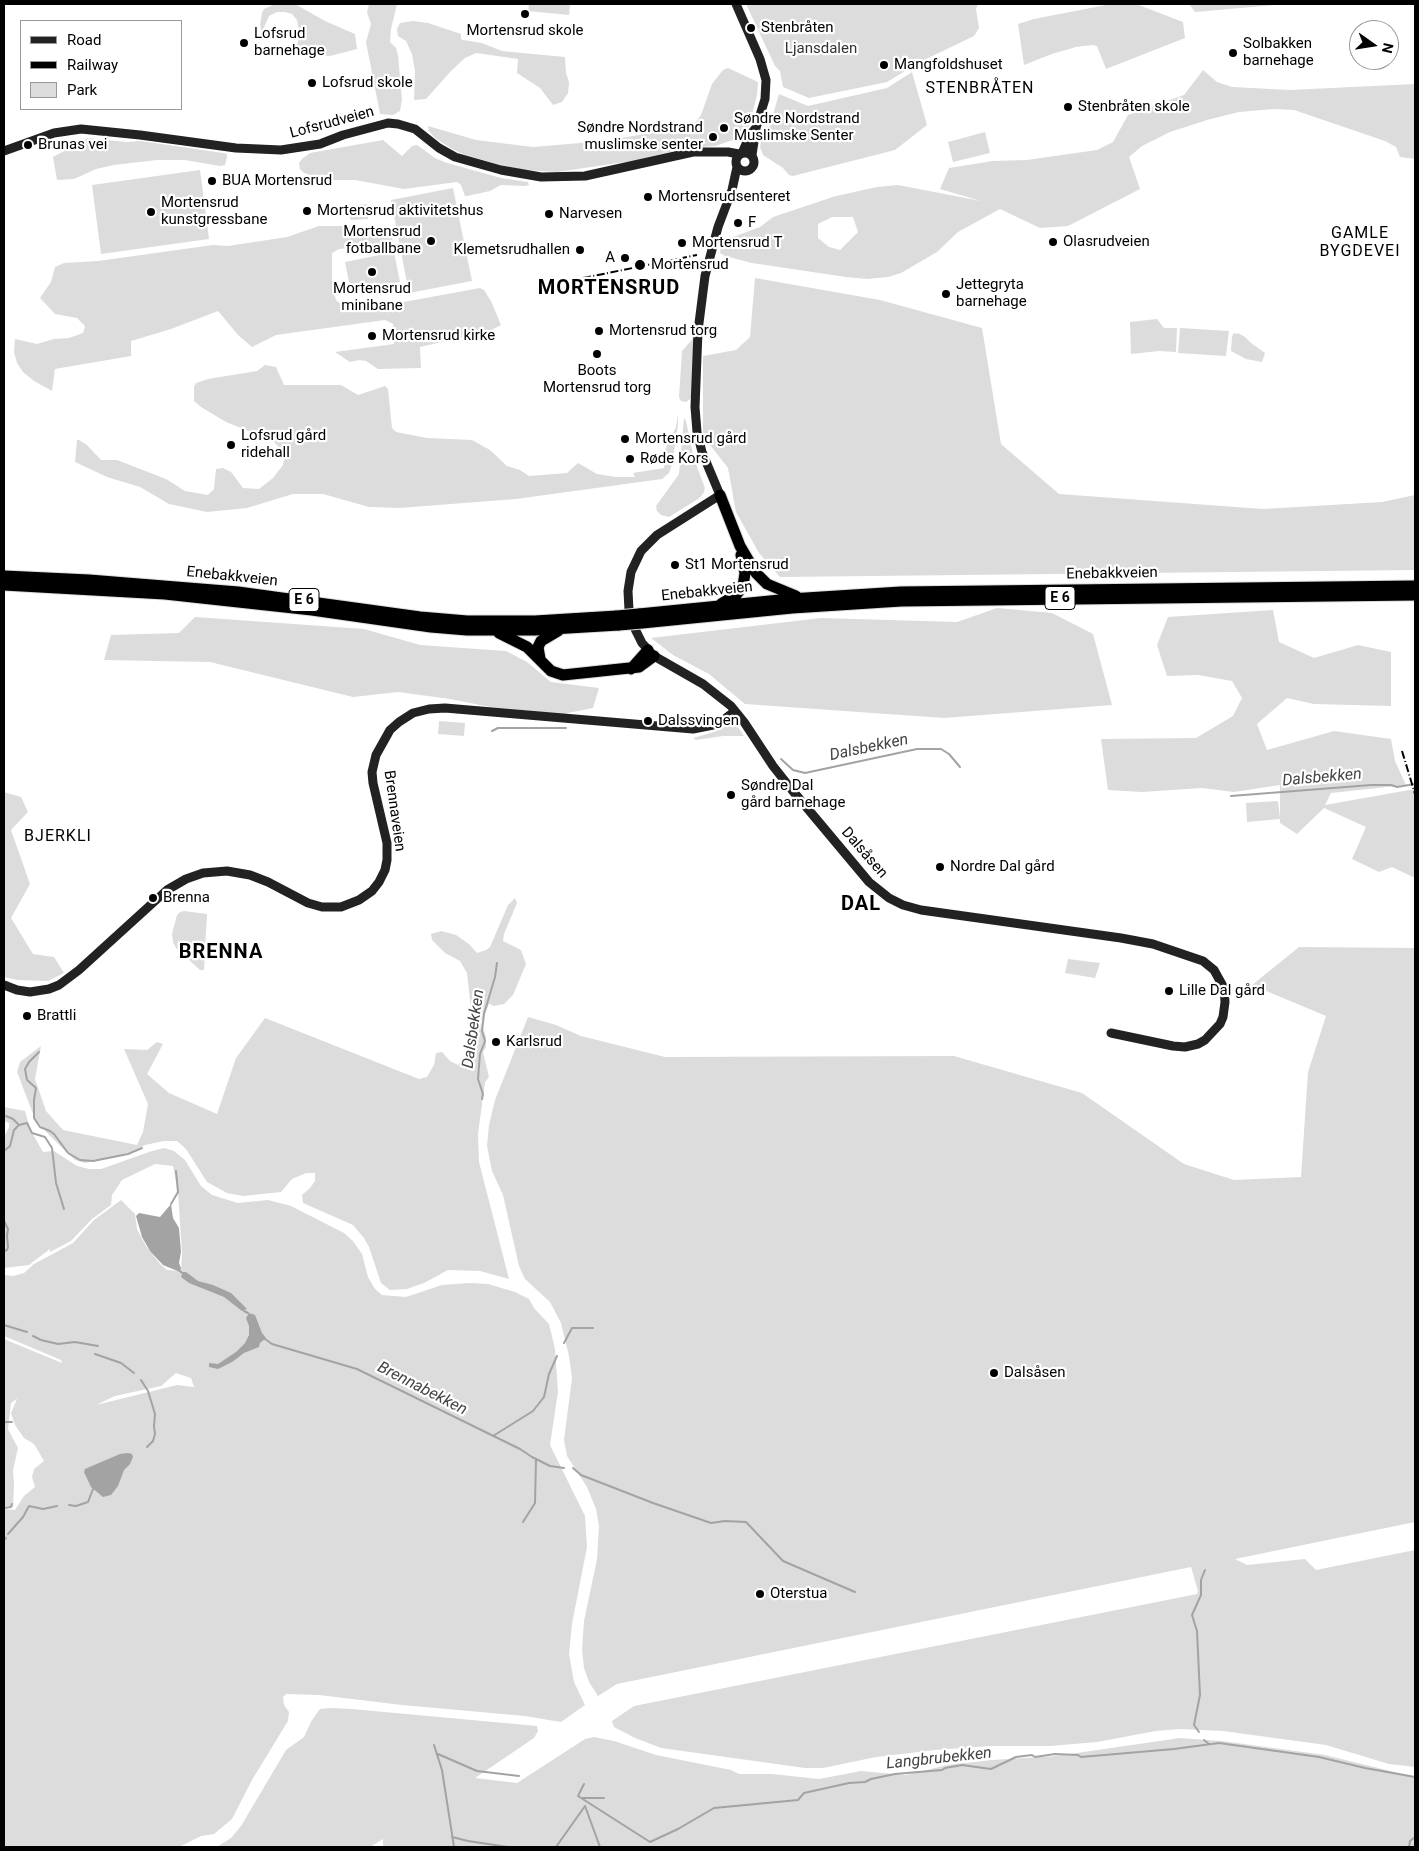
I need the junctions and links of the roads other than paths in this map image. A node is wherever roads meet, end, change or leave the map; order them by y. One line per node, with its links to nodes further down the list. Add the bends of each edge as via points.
1 (736, 4): 2 (street, via 765,75 765,99)
2 (756, 128): 4 (street); 5 (street)
3 (4, 151): 5 (street, Lofsrudveien, via 54,133 81,129 236,148 282,150 320,144 388,123 415,129 454,157 541,177 585,176 686,153 716,153)
4 (752, 155): 5 (street, via 746,152); 6 (street, via 754,165)
5 (738, 159): 6 (street, via 742,171); 7 (street)
6 (746, 171): 7 (street)
7 (732, 190): 8 (street, via 705,276 699,316 695,407 698,438)
8 (720, 496): 9 (highway, E 6); 22 (street, Dalsåsen, via 654,538 634,565 628,585 629,610 637,635)
9 (740, 546): 16 (highway, E 6, via 756,573 767,584); 17 (highway, E 6, via 745,573 743,586 737,594)
10 (4, 576): 11 (highway, Enebakkveien / E 6)
11 (69, 583): 12 (highway, Enebakkveien / E 6); 13 (highway, Enebakkveien / E 6)
12 (89, 584): 19 (highway, Enebakkveien / E 6, via 238,592 467,621); 21 (highway, Enebakkveien / E 6, via 431,627)
13 (4, 585)
14 (1415, 586): 16 (highway, Enebakkveien / E 6, via 950,591)
15 (1415, 595): 18 (highway, Enebakkveien / E 6, via 901,601)
16 (803, 598): 17 (highway, Enebakkveien / E 6)
17 (717, 606): 18 (highway, Enebakkveien / E 6)
18 (640, 618): 19 (highway, Enebakkveien / E 6, bridge)
19 (618, 621): 20 (highway, Enebakkveien / E 6)
20 (561, 629): 21 (highway, Enebakkveien / E 6); 23 (highway, via 544,639 538,648)
21 (495, 631): 23 (highway, via 527,647)
22 (651, 653): 23 (highway, via 642,666 631,669 564,675 551,671); 24 (street, Dalsåsen, via 709,688)
23 (540, 659)
24 (735, 711): 25 (street, Brennaveien, via 718,724 693,729 444,708 413,713 390,730 376,754 373,783 388,860 372,891 359,900 341,907 322,907 250,875 227,871 203,873 167,890 59,985 30,992); 26 (street, Dalsåsen, via 792,790 868,882 889,898 936,913 1153,944 1203,961 1214,970 1224,988 1225,1007 1220,1024 1198,1044 1179,1047)
25 (4, 985)
26 (1111, 1033)

